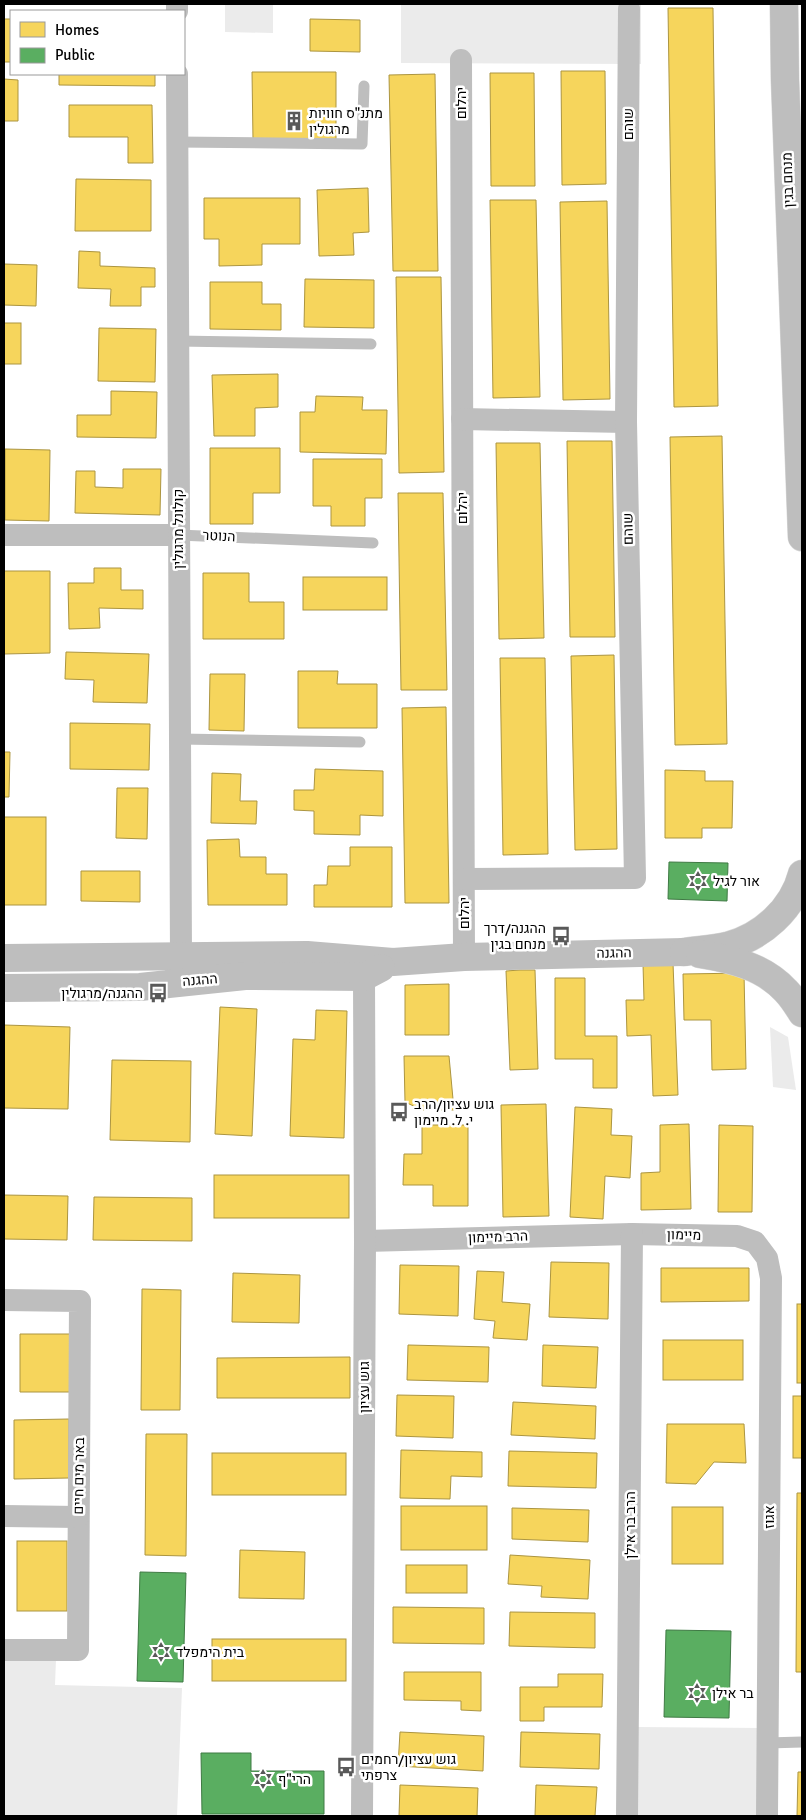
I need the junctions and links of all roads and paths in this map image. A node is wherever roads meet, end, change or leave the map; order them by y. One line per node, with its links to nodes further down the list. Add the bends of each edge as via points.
1 (784, 4): 13 (street, מנחם בגין)
2 (629, 9): 10 (street, שוהם)
3 (461, 60): 9 (street, יהלום)
4 (176, 75): 6 (street, קולונל מרגולין)
5 (364, 86): 6 (lane, via 362,144)
6 (176, 142): 7 (street, קולונל מרגולין)
7 (177, 341): 8 (lane); 12 (street, קולונל מרגולין)
8 (371, 344)
9 (462, 419): 10 (street); 18 (street, יהלום)
10 (626, 422): 18 (street, שוהם, via 635,878)
11 (4, 535): 12 (street, הנוטר)
12 (178, 535): 14 (lane, הנוטר); 15 (street, קולונל מרגולין)
13 (802, 537)
14 (373, 543)
15 (179, 739): 16 (lane); 20 (street, קולונל מרגולין)
16 (360, 742)
17 (802, 874): 19 (street, via 795,895 780,916 766,927 727,946)
18 (464, 879): 21 (street, יהלום)
19 (684, 952): 21 (street, ההגנה); 26 (street, via 729,959 755,969 785,990)
20 (181, 956): 22 (street, ההגנה); 23 (street, ההגנה, via 307,955); 24 (street, קולונל מרגולין)
21 (464, 957): 23 (street, ההגנה, via 393,962)
22 (4, 958)
23 (363, 968): 24 (street, ההגנה); 29 (street, גוש עציון)
24 (172, 982): 25 (street, ההגנה, via 132,987)
25 (4, 988)
26 (802, 1012)
27 (632, 1234): 28 (street, מיימון); 29 (street, הרב מיימון); 37 (street, הרב בר אילן)
28 (737, 1236): 35 (street, אגוז, via 754,1242 767,1258 771,1278)
29 (365, 1241): 36 (street, גוש עציון)
30 (4, 1300): 32 (street, באר מים חיים, via 80,1301)
31 (4, 1516): 32 (street)
32 (78, 1517): 33 (street, באר מים חיים, via 78,1650)
33 (4, 1650)
34 (802, 1742): 35 (lane)
35 (767, 1743): 38 (street, אגוז)
36 (362, 1816)
37 (627, 1816)
38 (767, 1816)

